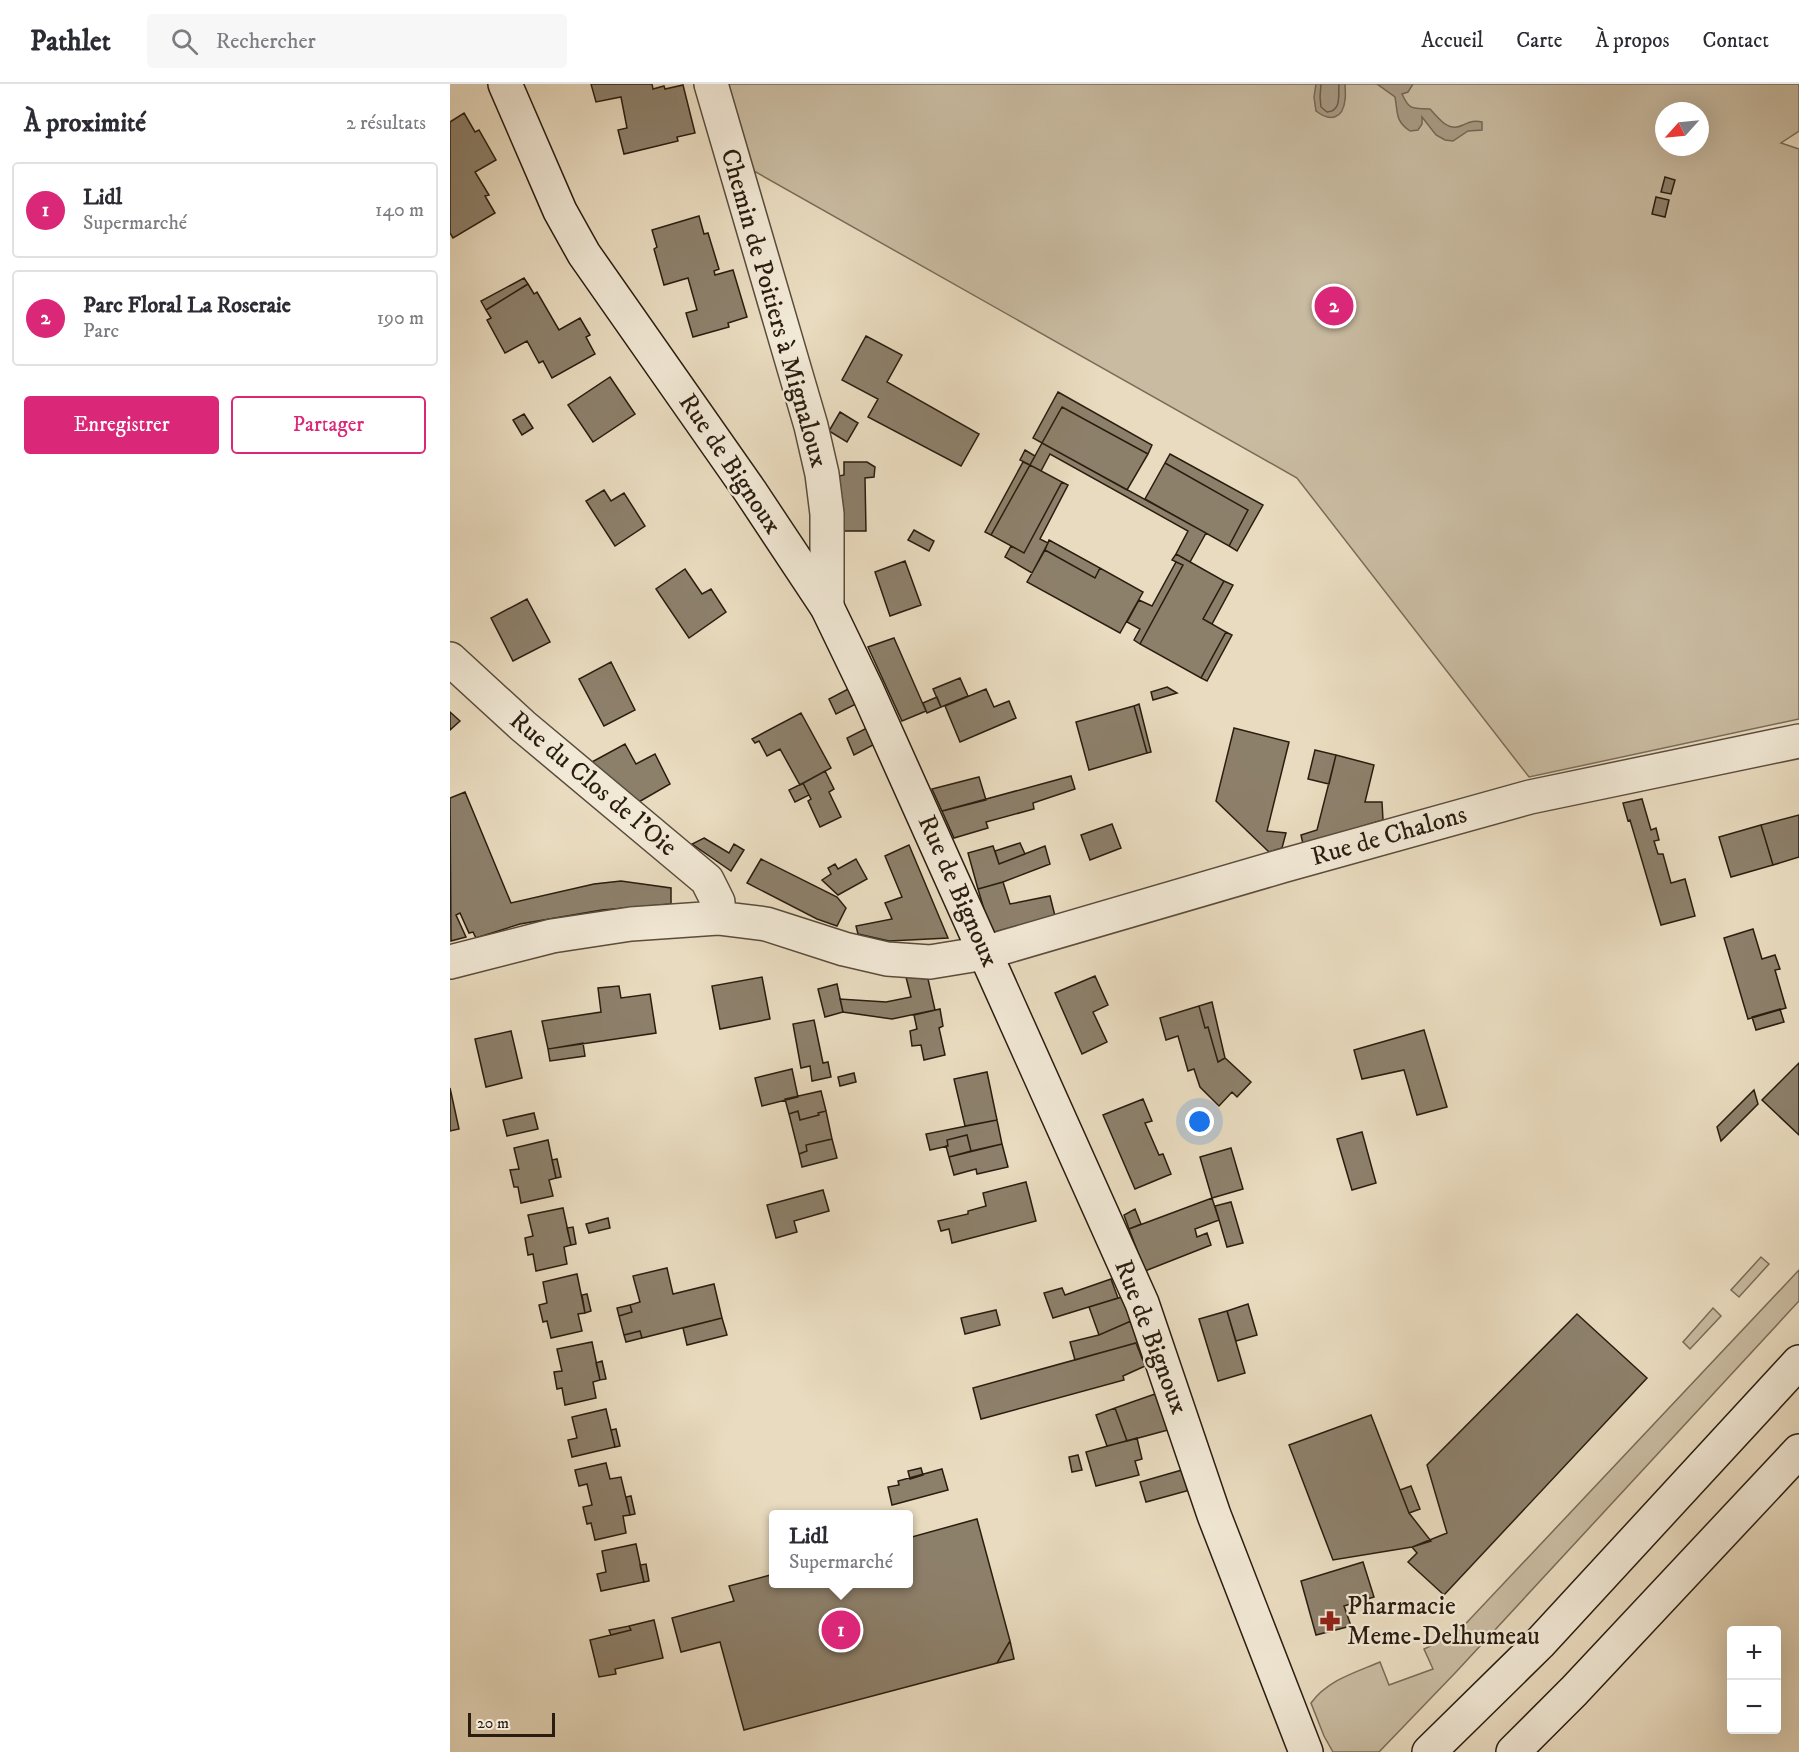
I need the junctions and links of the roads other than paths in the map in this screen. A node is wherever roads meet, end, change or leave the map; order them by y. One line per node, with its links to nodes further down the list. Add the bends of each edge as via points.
1 (505, 84): 3 (street, Rue de Bignoux, via 560,211 584,254)
2 (711, 84): 3 (street, Chemin de Poitiers à Mignaloux, via 812,426 827,514)
3 (827, 607): 7 (street, Rue de Bignoux)
4 (450, 659): 6 (street, Rue du Clos de l'Oie, via 541,742 707,880 718,902)
5 (1799, 741): 7 (street, Rue de Chalons, via 1530,797)
6 (718, 918): 7 (street, Rue de Chalons, via 766,924 887,959 930,962); 8 (street, Rue de Chalons, via 631,924 552,936)
7 (985, 952): 11 (street, Rue de Bignoux, via 1142,1304 1214,1515)
8 (450, 962)
9 (1799, 1362): 12 (street, via 1539,1644)
10 (1799, 1451): 13 (street)
11 (1306, 1752)
12 (1429, 1752)
13 (1513, 1752)

